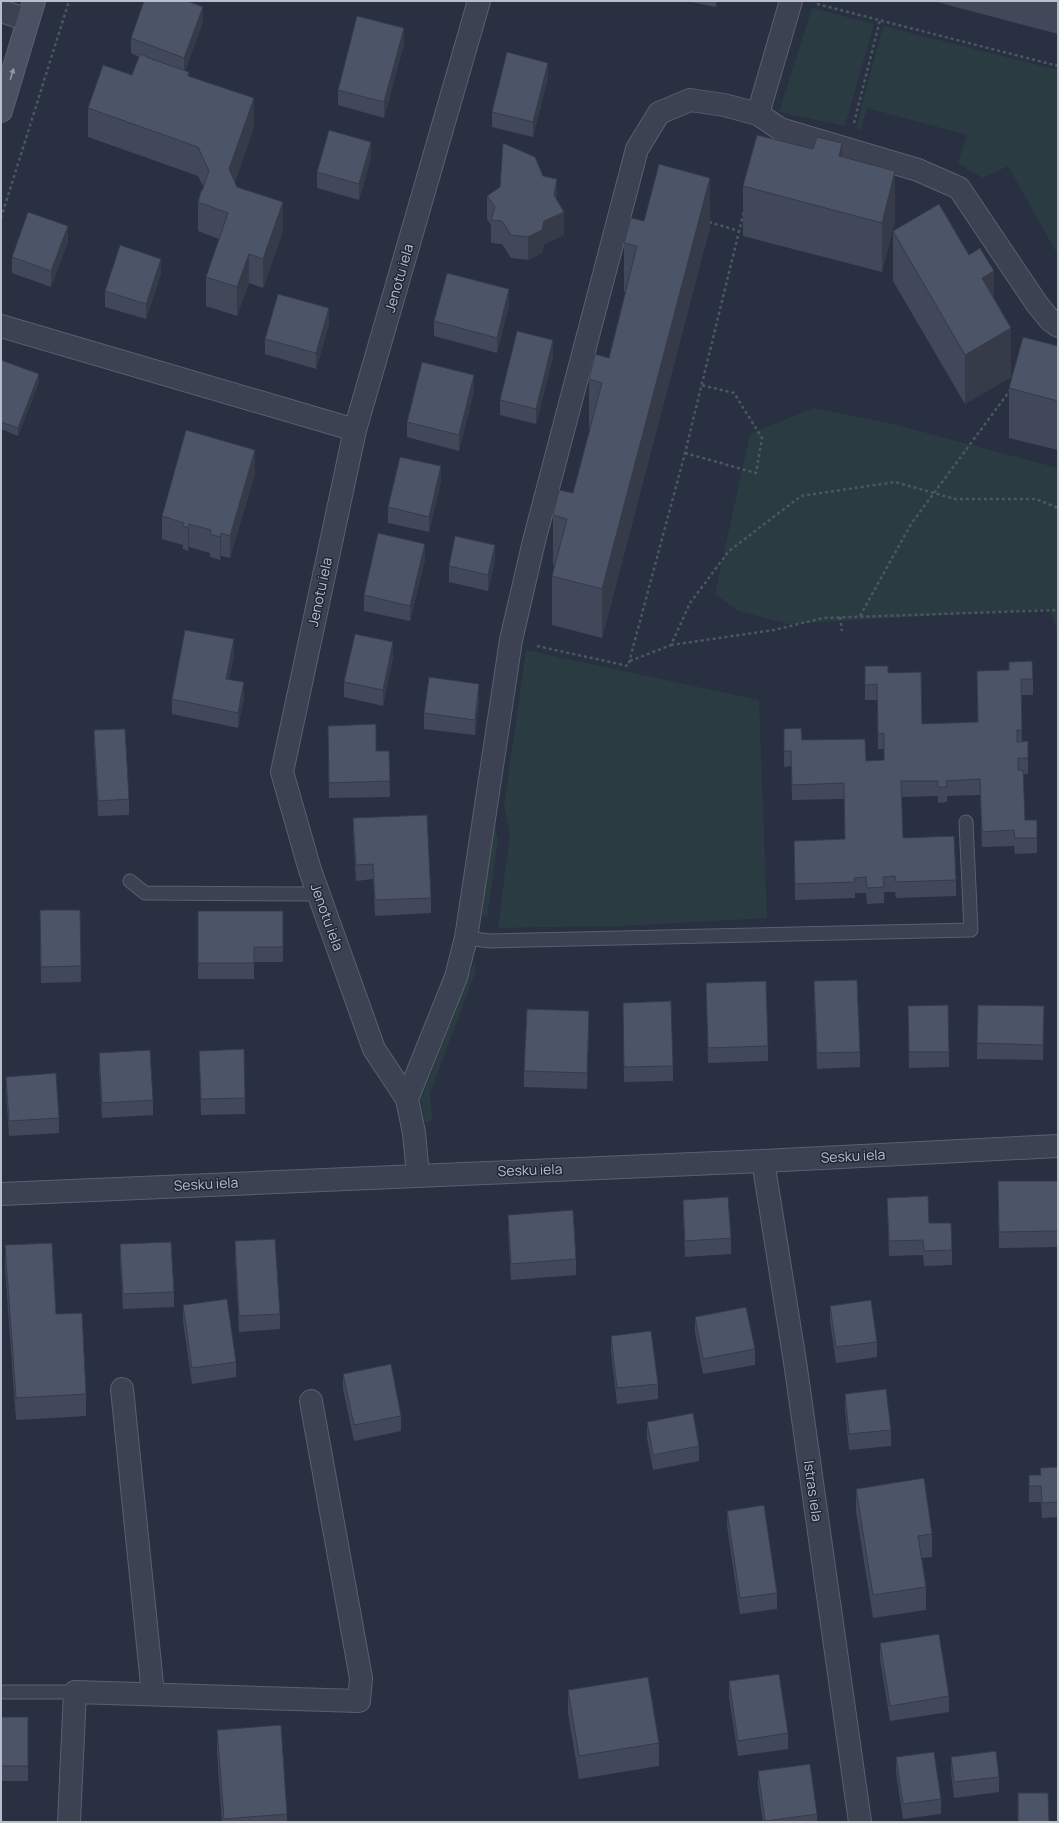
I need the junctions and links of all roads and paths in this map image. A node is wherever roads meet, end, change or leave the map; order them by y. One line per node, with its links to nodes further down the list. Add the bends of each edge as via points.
1 (69, 1): 13 (path)
2 (479, 1): 20 (street, Jenotu iela)
3 (791, 1): 10 (street)
4 (813, 3): 7 (path)
5 (31, 10): 6 (street); 9 (main road, one-way to 5)
6 (1, 11)
7 (880, 20): 8 (path); 11 (path)
8 (1058, 66)
9 (1, 111)
10 (758, 114): 11 (street, via 780,129); 28 (street, via 690,100 659,113 637,149 534,540)
11 (848, 150): 17 (street, via 918,170 959,188 1037,304)
12 (744, 209): 15 (path)
13 (1, 218)
14 (702, 220): 15 (path)
15 (739, 231): 18 (path)
16 (1, 326): 20 (street)
17 (1058, 326)
18 (701, 385): 21 (path); 21 (path, via 734,393 762,438 756,474)
19 (1013, 386): 22 (path)
20 (355, 430): 33 (street, Jenotu iela, via 282,772)
21 (685, 453): 30 (path)
22 (933, 493): 23 (path, via 955,499 1036,499); 25 (path, via 911,524); 29 (path, via 895,482 801,496 729,551 690,603)
23 (1058, 508)
24 (1058, 610): 25 (path)
25 (860, 616): 26 (path)
26 (840, 617): 27 (path); 29 (path, via 823,618 774,630)
27 (842, 631)
28 (511, 640): 30 (path, via 628,666); 34 (street)
29 (670, 645): 30 (path)
30 (629, 662)
31 (966, 822): 34 (lane, via 971,930 490,941)
32 (130, 881): 33 (lane, via 145,893)
33 (318, 894): 35 (street, Jenotu iela, via 374,1049)
34 (466, 938): 35 (street, via 456,976)
35 (407, 1099): 38 (street, Jenotu iela, via 414,1133)
36 (1058, 1146): 37 (street, Sesku iela)
37 (763, 1161): 38 (street, Sesku iela); 46 (street, Istras iela, via 795,1362)
38 (418, 1175): 39 (street, Sesku iela)
39 (1, 1194)
40 (122, 1389): 44 (street)
41 (311, 1401): 44 (street, via 361,1678 359,1700)
42 (1, 1692): 43 (lane)
43 (75, 1692): 44 (street); 45 (street)
44 (153, 1694)
45 (69, 1822)
46 (860, 1822)

